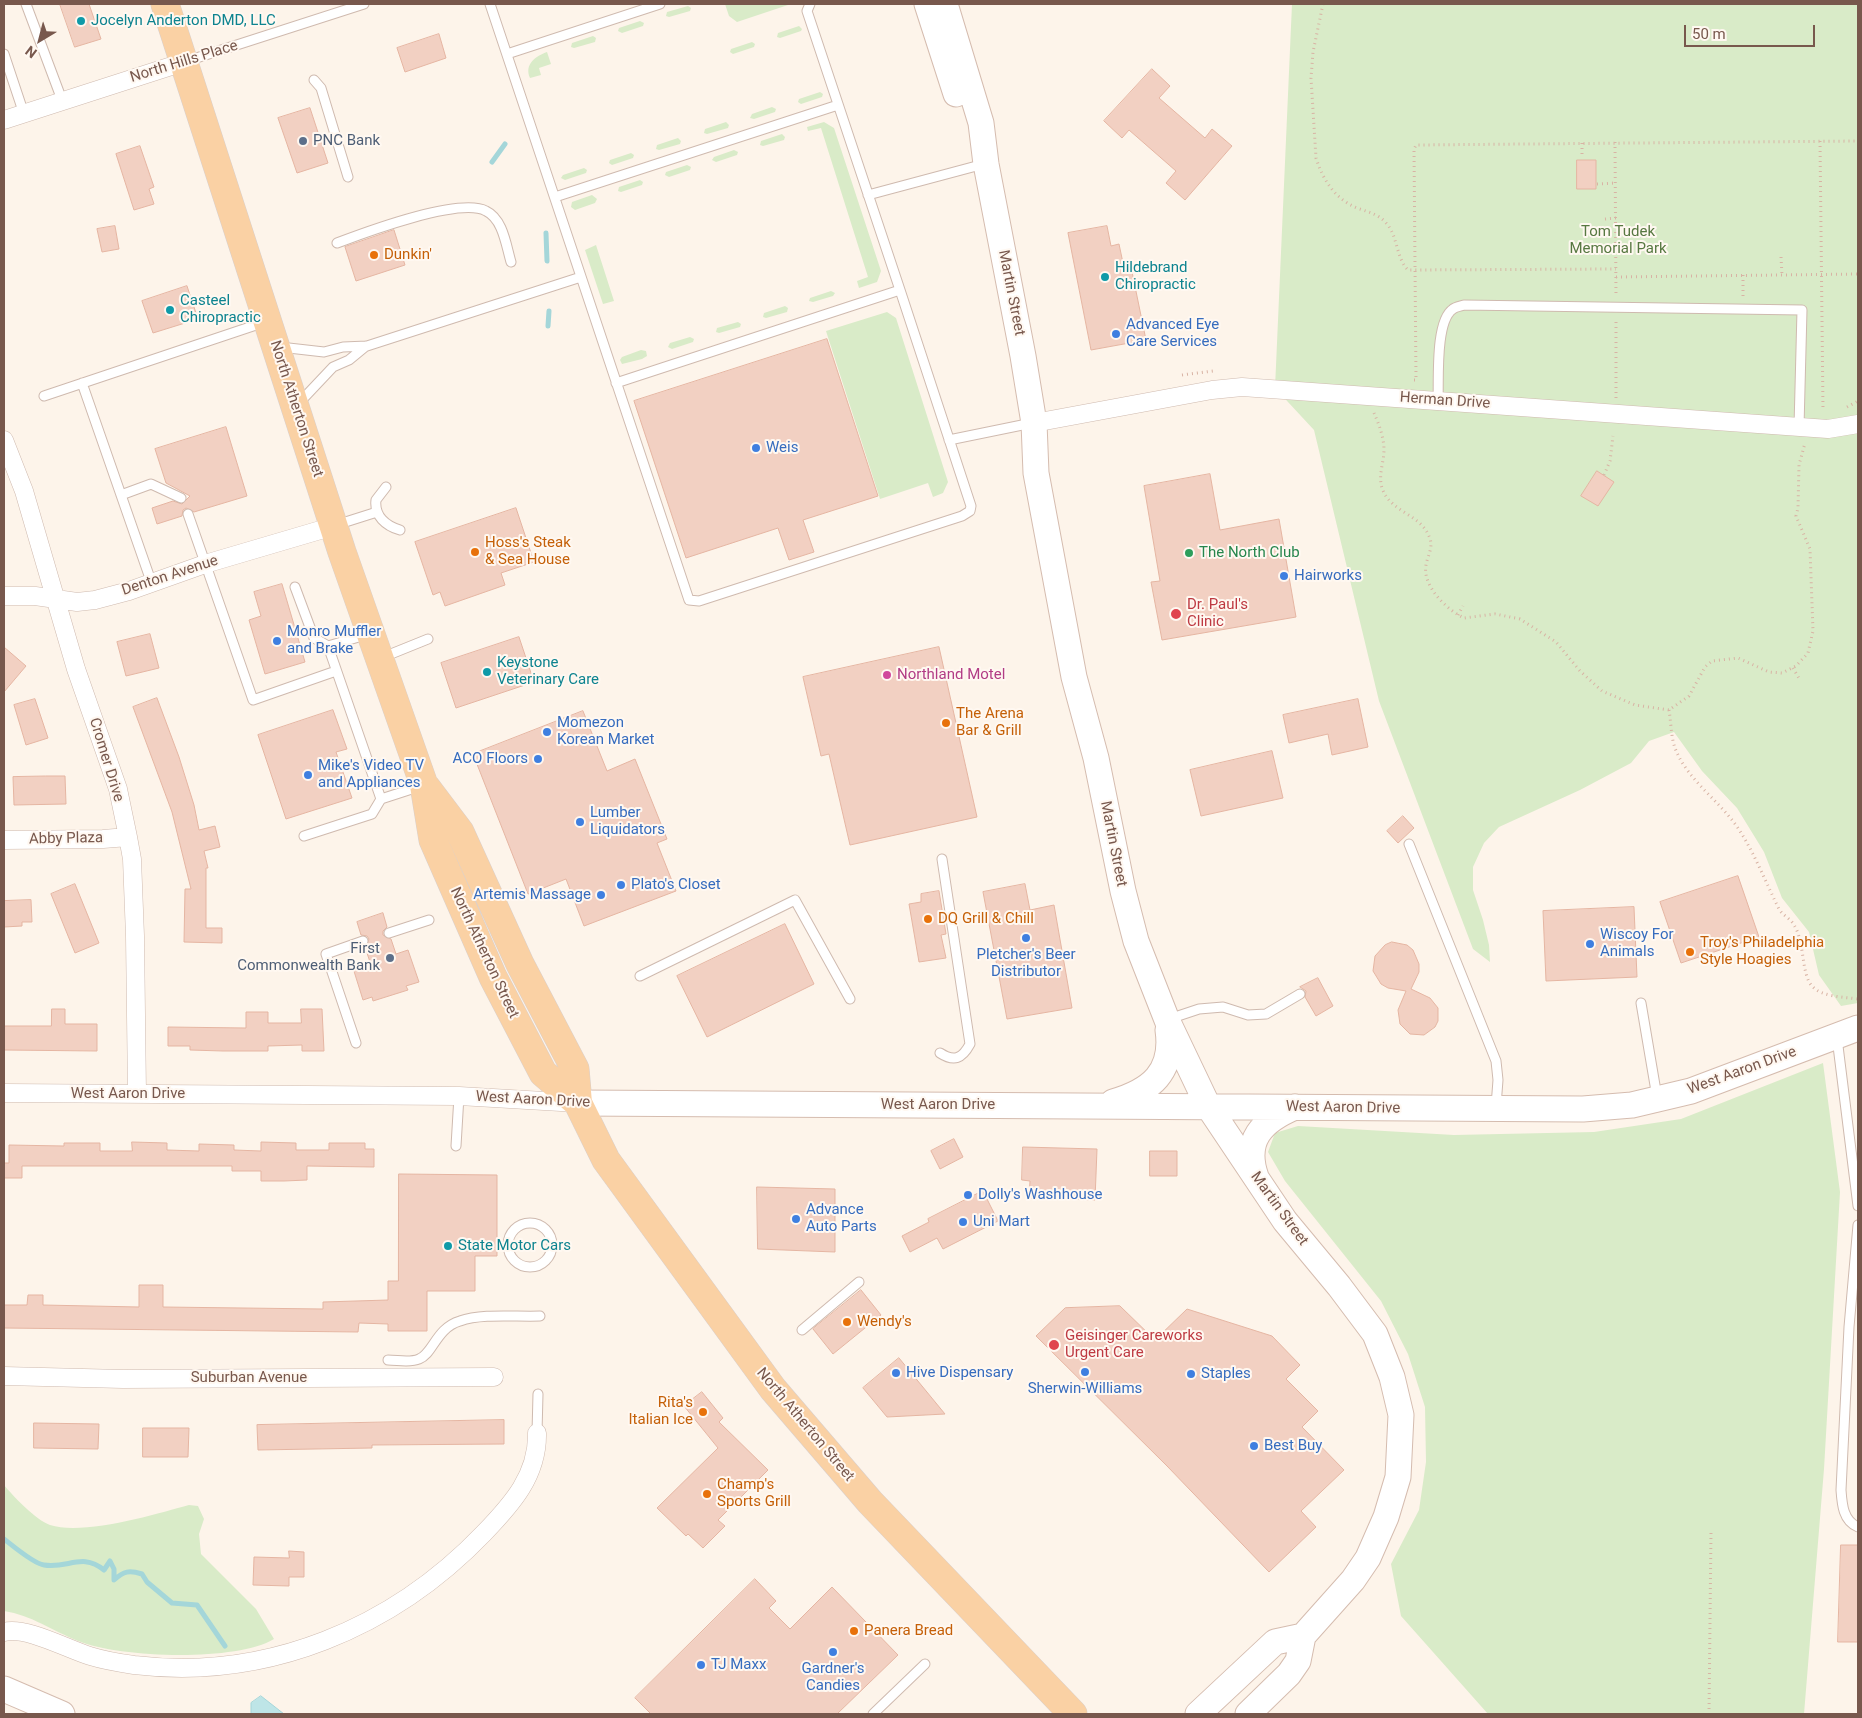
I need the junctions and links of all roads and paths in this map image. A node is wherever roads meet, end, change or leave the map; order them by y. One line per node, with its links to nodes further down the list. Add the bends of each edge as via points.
1 (26, 4): 14 (lane)
2 (165, 4): 12 (main road, North Atherton Street)
3 (364, 4): 12 (lane, North Hills Place)
4 (490, 4): 11 (lane)
5 (660, 4): 11 (lane)
6 (810, 4): 15 (lane, via 807,11)
7 (927, 4): 23 (street, Martin Street, via 962,110)
8 (946, 4): 23 (street, Martin Street, via 981,123)
9 (1323, 4): 35 (path, via 1311,78 1316,158 1320,171 1341,199 1373,213 1386,223 1394,235 1405,267)
10 (4, 54): 16 (lane)
11 (507, 54): 28 (lane)
12 (184, 62): 14 (street, North Hills Place); 46 (main road, North Atherton Street)
13 (314, 80): 24 (lane, via 320,88)
14 (62, 100): 16 (street, North Hills Place)
15 (838, 105): 27 (lane); 28 (lane)
16 (24, 114): 17 (street, North Hills Place)
17 (4, 120)
18 (1820, 141): 19 (path); 20 (path); 36 (path)
19 (1858, 141)
20 (1615, 142): 21 (path); 25 (path)
21 (1582, 143): 22 (path); 35 (path, via 1416,145)
22 (1582, 158)
23 (986, 164): 27 (lane); 58 (street, Martin Street)
24 (348, 177)
25 (1615, 183): 26 (path); 29 (path)
26 (1597, 184)
27 (868, 195): 43 (lane)
28 (555, 197): 40 (lane)
29 (1616, 218): 30 (path); 34 (path)
30 (1605, 219)
31 (337, 243): 33 (lane, via 438,211 473,207 487,211 496,219)
32 (1781, 257): 38 (path)
33 (511, 262)
34 (1616, 269): 35 (path); 41 (path)
35 (1416, 271): 49 (path)
36 (1821, 274): 37 (path); 38 (path); 57 (path)
37 (1858, 274)
38 (1782, 275): 39 (path)
39 (1743, 276): 41 (path); 42 (path)
40 (581, 277): 47 (lane); 50 (lane)
41 (1616, 277): 44 (path)
42 (1743, 285)
43 (900, 290): 50 (lane); 63 (lane)
44 (1616, 299)
45 (1616, 318): 54 (path)
46 (267, 321): 48 (main road, North Atherton Street); 51 (lane)
47 (367, 346): 48 (lane, via 324,352); 55 (lane, via 333,367)
48 (276, 347): 55 (main road, North Atherton Street)
49 (1416, 380)
50 (616, 383): 63 (lane, via 687,597 693,602 967,514 971,506)
51 (82, 384): 52 (lane); 66 (lane)
52 (44, 396)
53 (1438, 400): 58 (street, Herman Drive, via 1242,387); 60 (street, Herman Drive); 60 (lane, via 1444,319 1453,309 1464,305 1802,310)
54 (1616, 404)
55 (296, 407): 70 (main road, North Atherton Street)
56 (1373, 407): 78 (path, via 1383,444 1382,488 1395,506 1423,525 1431,541 1426,578 1436,594)
57 (1823, 410)
58 (1034, 423): 63 (lane); 102 (street, Martin Street, via 1053,474 1091,677 1096,758 1128,914)
59 (1858, 424): 60 (street, Herman Drive)
60 (1802, 433): 83 (path, via 1796,516 1810,548 1813,631 1808,653)
61 (1613, 436): 64 (path, via 1610,461)
62 (4, 440): 76 (street, Cromer Drive, via 24,491)
63 (949, 440)
64 (1604, 475)
65 (386, 487): 68 (lane, via 376,500)
66 (121, 495): 67 (lane, via 151,484); 73 (lane)
67 (181, 498)
68 (377, 512): 70 (lane); 71 (lane, via 387,524)
69 (188, 514): 72 (lane)
70 (334, 526): 72 (street, Denton Avenue); 79 (main road, North Atherton Street)
71 (400, 530)
72 (205, 564): 73 (street, Denton Avenue); 84 (lane, via 253,700)
73 (152, 584): 76 (street, Denton Avenue, via 94,600)
74 (295, 587): 81 (lane, via 314,638)
75 (4, 596): 76 (street, Denton Avenue, via 35,596)
76 (57, 601): 89 (street, Cromer Drive, via 76,668 118,789)
77 (1463, 606): 78 (path)
78 (1458, 615): 86 (path, via 1474,618 1495,614 1520,619 1556,642 1580,672 1602,691 1635,705)
79 (370, 633): 81 (lane); 82 (main road, North Atherton Street)
80 (428, 639): 82 (lane)
81 (328, 646): 84 (lane)
82 (379, 660): 87 (main road, North Atherton Street)
83 (1793, 668): 85 (path); 86 (path, via 1776,674 1738,658 1712,661 1705,667 1689,696)
84 (336, 671): 88 (lane)
85 (1800, 680)
86 (1670, 710): 100 (path, via 1674,746 1679,756 1698,783 1722,806 1754,853 1778,908 1794,925 1801,941 1810,984 1817,991)
87 (424, 784): 88 (lane); 110 (main road, North Atherton Street, via 433,840 492,977 543,1073)
88 (381, 799): 90 (lane, via 372,814)
89 (128, 836): 91 (street, Abby Plaza); 107 (street, Cromer Drive, via 132,859)
90 (304, 836)
91 (4, 840)
92 (1409, 844): 114 (lane, via 1496,1061)
93 (942, 859): 105 (lane, via 970,1044 958,1059 950,1059)
94 (429, 920): 95 (lane)
95 (389, 933)
96 (363, 942): 104 (lane, via 326,954)
97 (640, 976): 99 (lane, via 795,900)
98 (1300, 994): 102 (lane, via 1266,1014 1248,1016 1222,1007 1199,1009)
99 (850, 999)
100 (1858, 999)
101 (1641, 1003): 109 (lane)
102 (1167, 1020): 111 (street, via 1170,1042 1163,1072 1131,1096); 112 (street, Martin Street)
103 (1848, 1032): 109 (street, West Aaron Drive); 116 (lane)
104 (356, 1043)
105 (940, 1053)
106 (4, 1093): 107 (street, West Aaron Drive)
107 (137, 1094): 108 (street, West Aaron Drive)
108 (460, 1096): 110 (street, West Aaron Drive); 115 (lane)
109 (1658, 1100): 114 (street, West Aaron Drive, via 1582,1109)
110 (578, 1103): 111 (street, West Aaron Drive); 137 (main road, North Atherton Street, via 606,1160 773,1389 870,1502)
111 (1100, 1106): 112 (street, West Aaron Drive)
112 (1208, 1106): 113 (street, West Aaron Drive); 117 (street, Martin Street)
113 (1296, 1107): 114 (street, West Aaron Drive); 117 (street, via 1273,1118 1259,1132 1251,1153)
114 (1496, 1109)
115 (456, 1146)
116 (1854, 1146): 118 (lane)
117 (1258, 1182): 132 (street, Martin Street, via 1375,1334 1392,1378 1401,1415 1398,1477 1381,1529 1368,1558 1353,1580)
118 (1858, 1206)
119 (1858, 1225): 129 (lane, via 1840,1490 1843,1511)
120 (509, 1254): 120 (lane, via 526,1268 543,1264 552,1250 549,1233 537,1224 520,1225 508,1238)
121 (859, 1282): 123 (lane)
122 (540, 1316): 124 (lane, via 458,1321 445,1329 425,1356 418,1360)
123 (802, 1330)
124 (388, 1360)
125 (4, 1376): 126 (street, Suburban Avenue, via 124,1379)
126 (494, 1377)
127 (538, 1394): 128 (lane)
128 (537, 1433): 131 (street, via 537,1452 523,1484 505,1511 462,1556 395,1606 367,1623 316,1646 249,1663 208,1668 135,1665 92,1657 20,1631)
129 (1858, 1527)
130 (1711, 1530): 140 (path)
131 (4, 1632)
132 (1303, 1636): 138 (street, via 1275,1642); 139 (street, Martin Street, via 1300,1654 1293,1668)
133 (925, 1664): 136 (lane)
134 (4, 1689): 135 (street)
135 (62, 1714)
136 (873, 1714)
137 (1073, 1714)
138 (1198, 1714)
139 (1248, 1714)
140 (1709, 1714)

